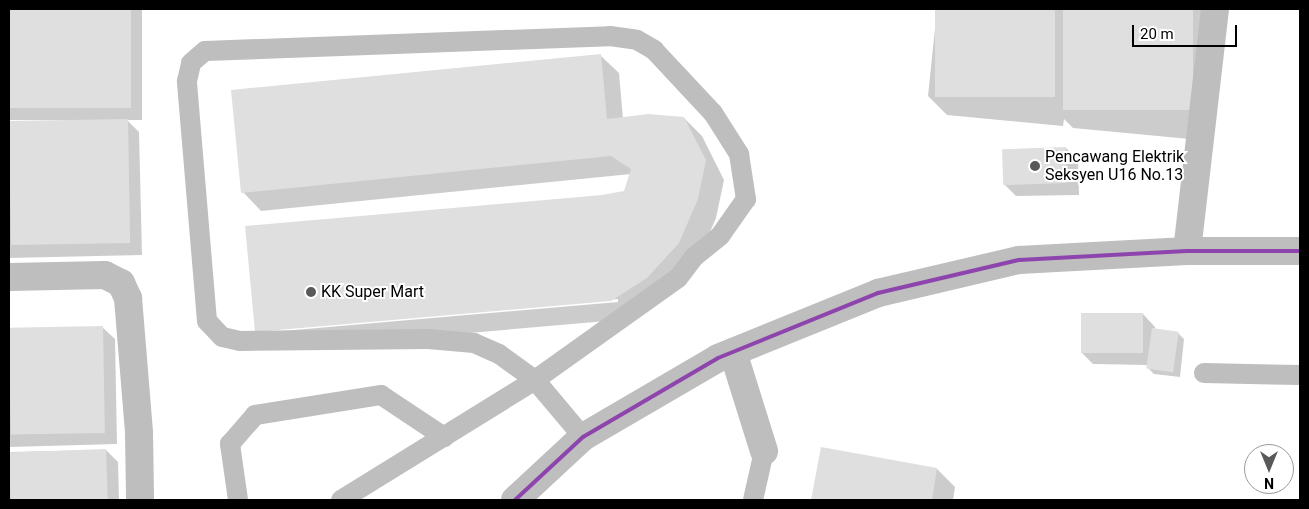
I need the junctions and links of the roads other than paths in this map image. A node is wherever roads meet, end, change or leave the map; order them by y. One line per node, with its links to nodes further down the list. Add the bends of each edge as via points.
1 (1215, 9): 2 (street)
2 (1187, 251): 3 (street); 5 (street, via 1019,260 878,293)
3 (1300, 251)
4 (9, 277): 12 (street, via 105,275 120,283 128,298 139,433)
5 (733, 352): 10 (street); 11 (street)
6 (1204, 373): 7 (lane)
7 (1300, 375)
8 (535, 380): 8 (lane, via 499,354 474,343 449,339 240,341 222,336 207,321 187,81 191,63 205,51 610,36 637,40 654,50 714,113 739,154 746,199 720,236 694,257 678,278); 9 (lane); 10 (lane)
9 (444, 438): 13 (lane, via 381,395 255,415 230,444); 14 (lane)
10 (583, 438): 15 (street)
11 (764, 452): 16 (lane)
12 (140, 500)
13 (238, 500)
14 (341, 500)
15 (515, 500)
16 (753, 500)

